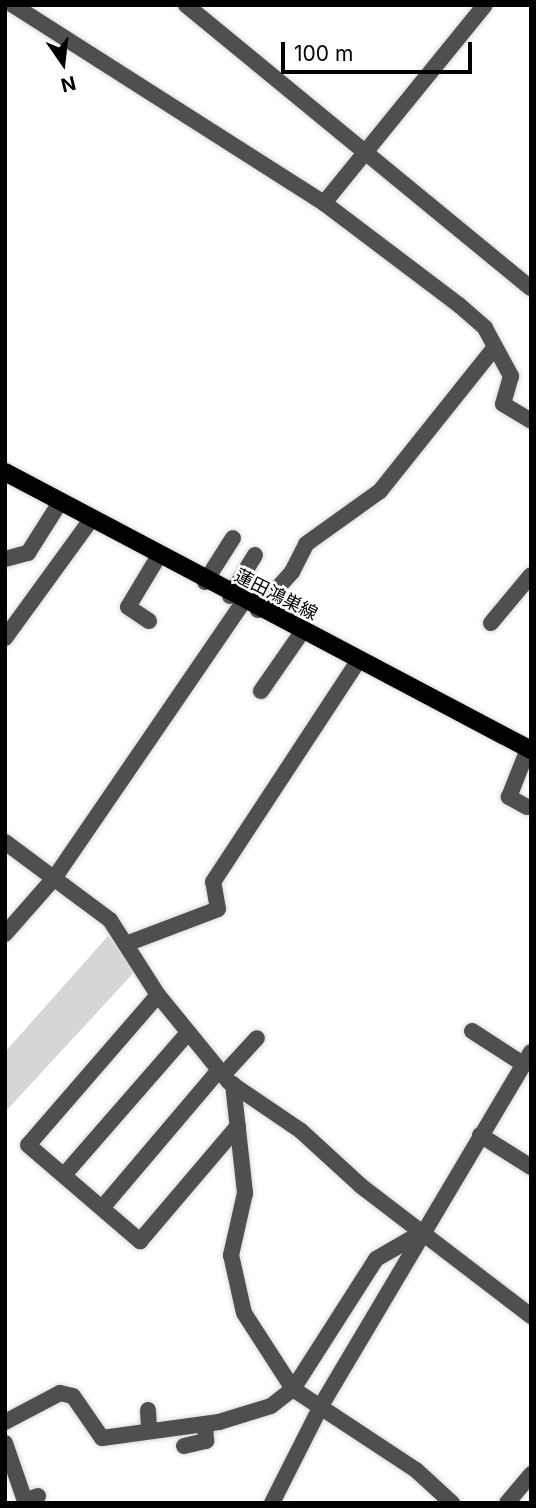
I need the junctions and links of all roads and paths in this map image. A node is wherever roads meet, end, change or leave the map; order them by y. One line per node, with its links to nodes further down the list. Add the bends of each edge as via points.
1 (13, 5): 5 (street)
2 (186, 5): 4 (street)
3 (485, 5): 4 (street)
4 (365, 152): 5 (street); 6 (street)
5 (324, 203): 7 (street, via 458,305)
6 (531, 288)
7 (495, 347): 8 (street, via 511,376 503,404); 18 (street, via 380,491 306,544)
8 (531, 421)
9 (5, 472): 10 (main road, 蓮田鴻巣線)
10 (59, 503): 11 (main road, 蓮田鴻巣線); 15 (street, via 28,553)
11 (90, 521): 14 (main road, 蓮田鴻巣線); 22 (street)
12 (233, 538): 17 (street)
13 (256, 555): 18 (street)
14 (158, 557): 17 (main road, 蓮田鴻巣線); 19 (street, via 128,607)
15 (5, 559)
16 (531, 575): 20 (street)
17 (205, 582): 18 (main road, 蓮田鴻巣線)
18 (244, 603): 21 (main road, 蓮田鴻巣線); 28 (street)
19 (149, 621)
20 (491, 623)
21 (302, 632): 23 (main road, 蓮田鴻巣線); 24 (street)
22 (5, 638)
23 (359, 660): 25 (main road, 蓮田鴻巣線); 30 (street, via 213,882 218,909)
24 (261, 691)
25 (530, 750): 26 (street, via 509,797)
26 (527, 807)
27 (5, 842): 28 (street)
28 (55, 877): 29 (street); 30 (street, via 89,899)
29 (5, 934)
30 (126, 944): 31 (street)
31 (158, 995): 33 (street); 40 (street, via 28,1145)
32 (472, 1031): 35 (street)
33 (188, 1033): 36 (street); 40 (street)
34 (257, 1038): 36 (street)
35 (527, 1058): 38 (street)
36 (225, 1077): 37 (street); 41 (street); 42 (street, via 302,1131)
37 (238, 1126): 41 (street, via 140,1241); 44 (street, via 245,1193 231,1255 233,1281 244,1313)
38 (480, 1135): 39 (street); 42 (street)
39 (531, 1167)
40 (64, 1175): 41 (street)
41 (102, 1208)
42 (421, 1233): 43 (street); 44 (street, via 376,1259); 45 (street)
43 (531, 1316)
44 (293, 1389): 45 (street); 48 (street, via 271,1406)
45 (322, 1404): 54 (street); 55 (street)
46 (148, 1410): 49 (street)
47 (5, 1422): 49 (street, via 60,1393 73,1396 102,1438)
48 (205, 1424): 49 (street); 51 (street, via 206,1441)
49 (149, 1432)
50 (5, 1443): 53 (street, via 24,1501)
51 (184, 1446)
52 (531, 1474): 56 (street)
53 (38, 1496)
54 (272, 1503)
55 (452, 1503)
56 (506, 1503)

